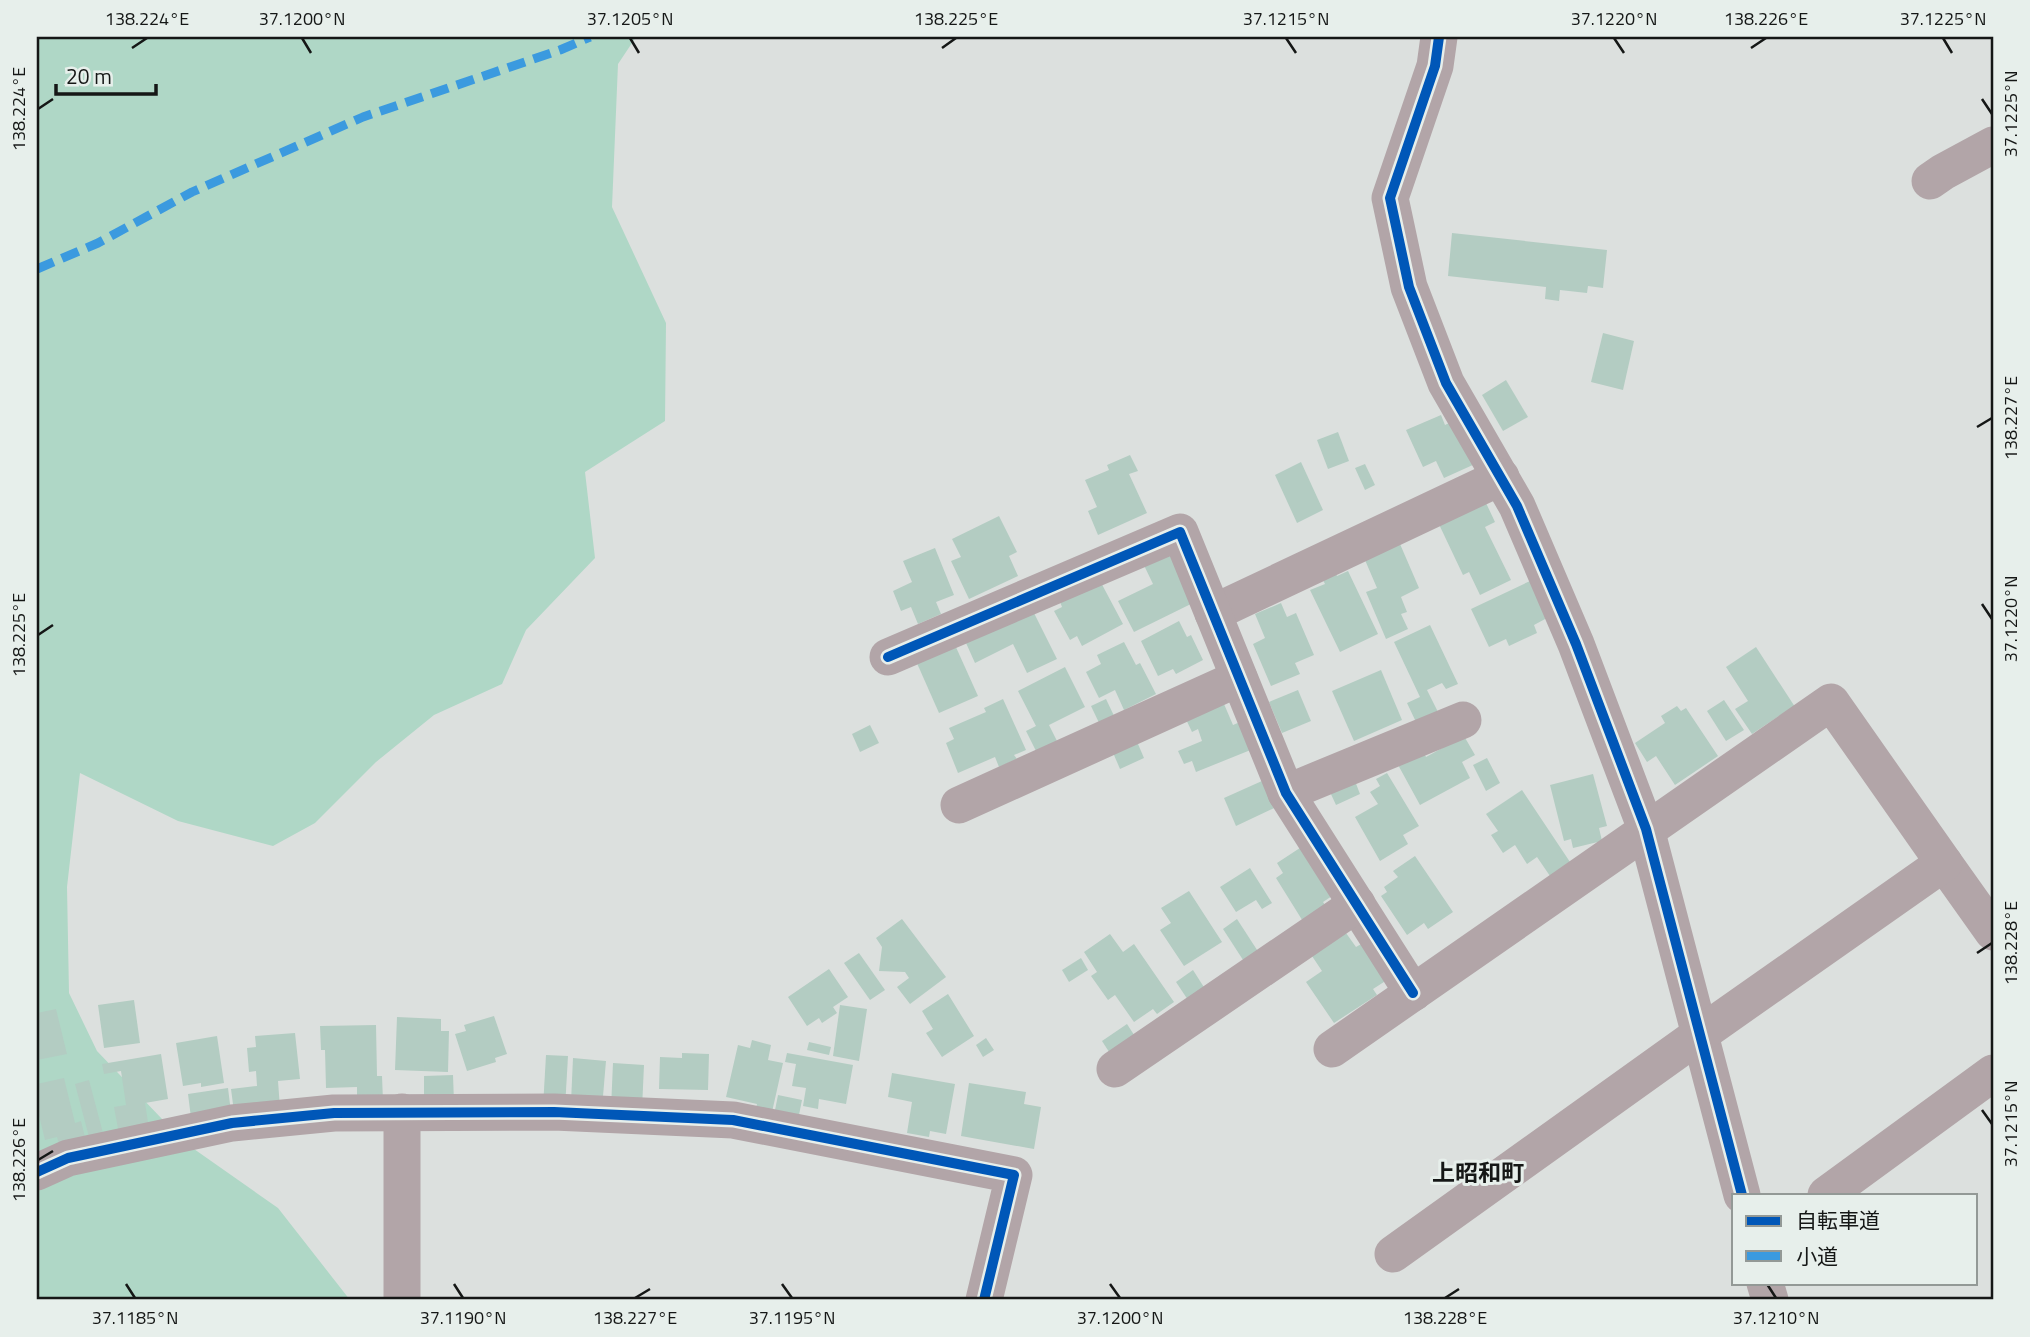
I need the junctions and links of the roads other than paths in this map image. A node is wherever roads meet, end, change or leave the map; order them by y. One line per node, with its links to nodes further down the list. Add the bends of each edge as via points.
1 (1439, 37): 4 (street, via 1435,66 1390,198 1409,287 1446,383)
2 (1993, 145): 3 (street)
3 (1930, 181)
4 (1501, 477): 5 (street); 11 (street, via 1576,644)
5 (1213, 613): 6 (street, via 1180,532); 7 (street)
6 (888, 657)
7 (1239, 678): 9 (street); 10 (street)
8 (1463, 720): 9 (street)
9 (1286, 793): 13 (street)
10 (959, 805)
11 (1646, 830): 12 (street, via 1831,702); 15 (street); 16 (street)
12 (1944, 863): 14 (street); 16 (street)
13 (1357, 904): 15 (street); 18 (street)
14 (1993, 932)
15 (1413, 993): 17 (street)
16 (1699, 1035): 22 (street); 24 (street)
17 (1332, 1049)
18 (1115, 1069)
19 (1993, 1073): 23 (street)
20 (402, 1112): 21 (street, via 232,1123 68,1158); 25 (street); 26 (street, via 554,1112 733,1120 1014,1175)
21 (37, 1172)
22 (1742, 1194)
23 (1827, 1194)
24 (1392, 1254)
25 (402, 1300)
26 (984, 1300)

